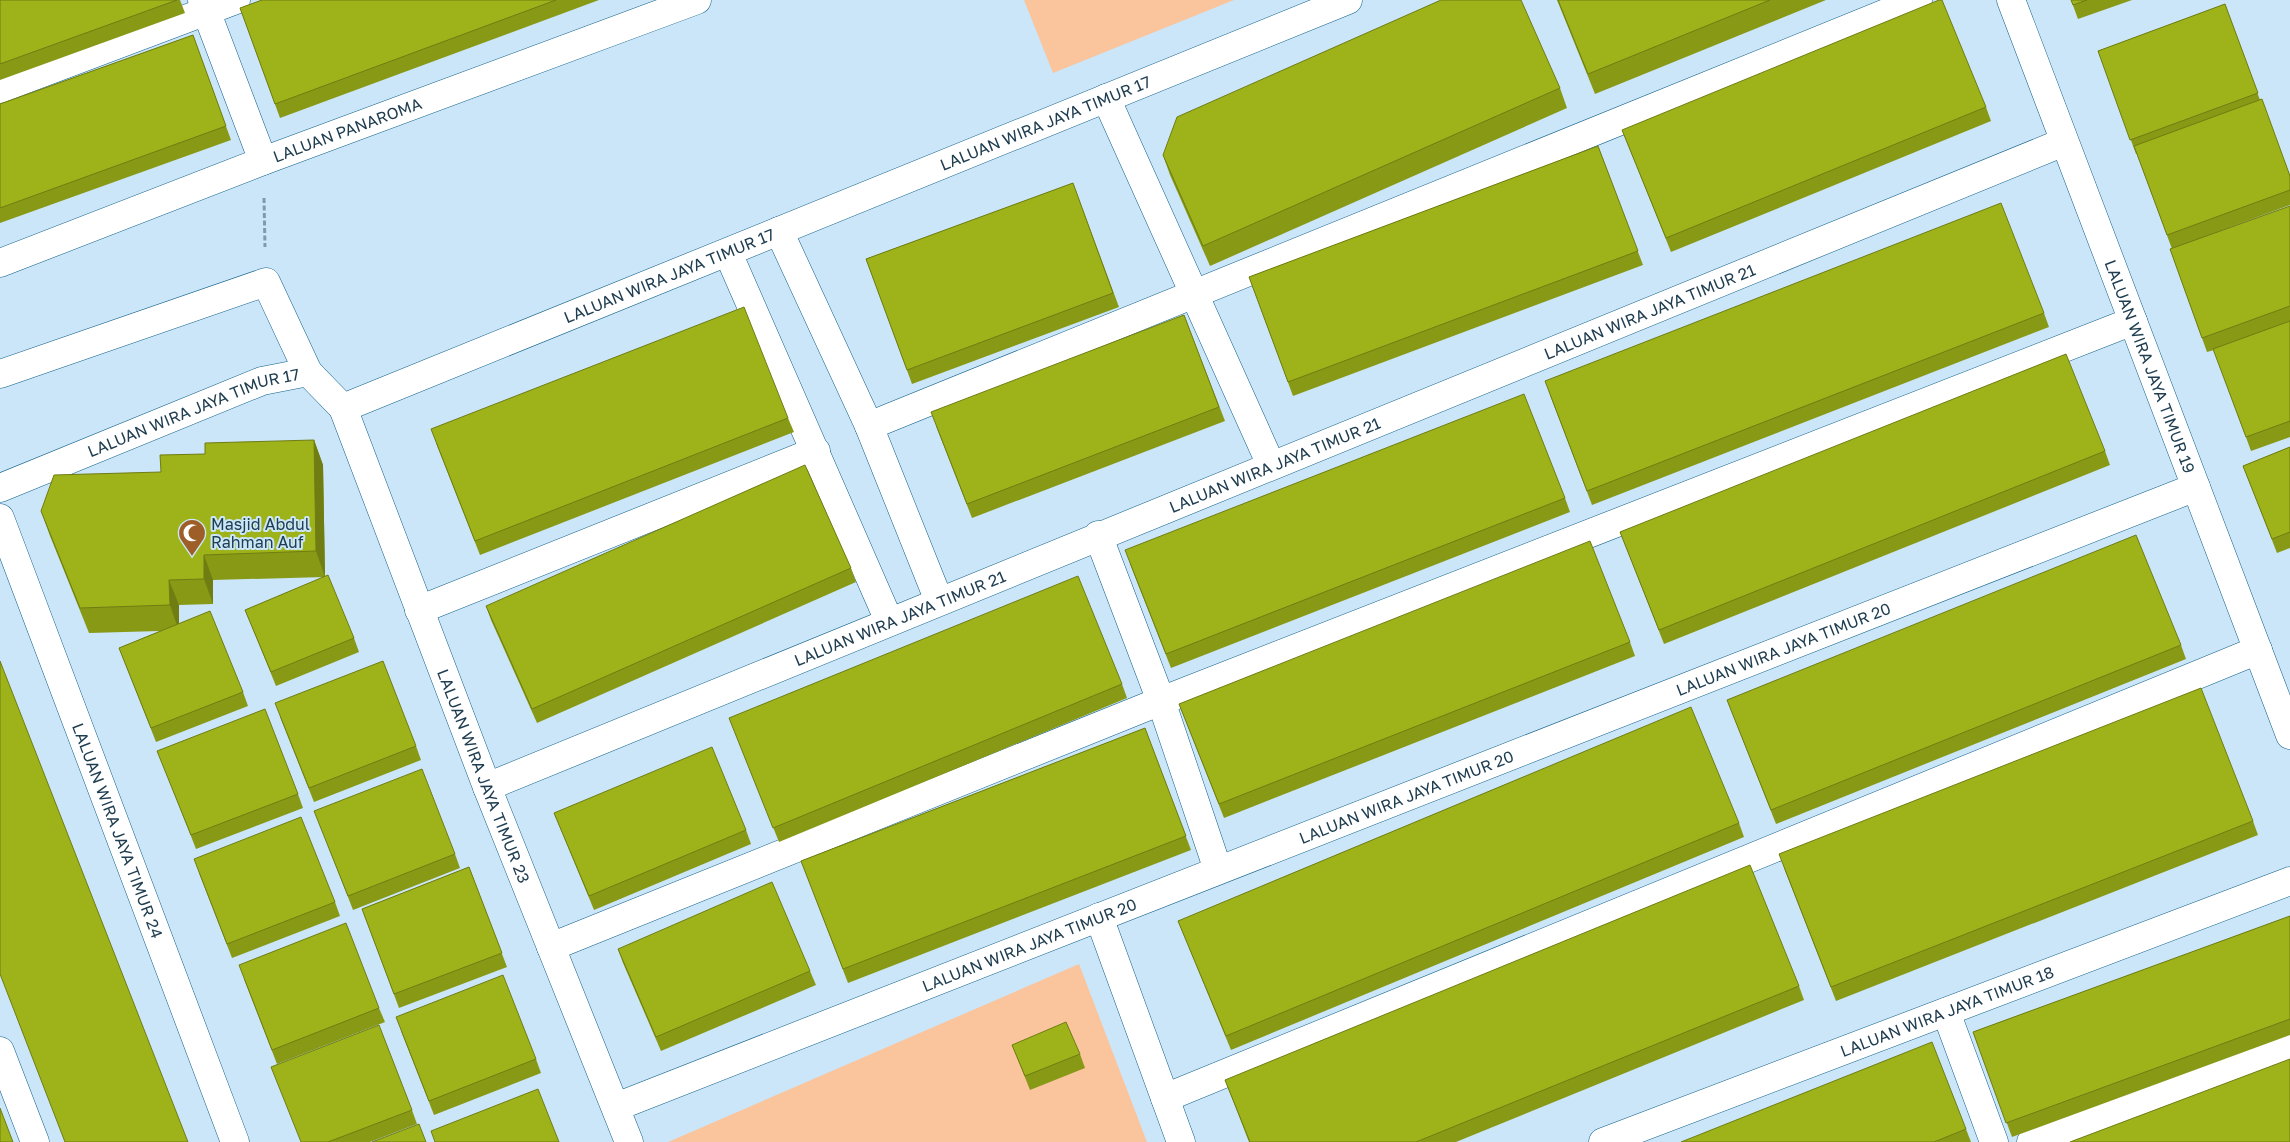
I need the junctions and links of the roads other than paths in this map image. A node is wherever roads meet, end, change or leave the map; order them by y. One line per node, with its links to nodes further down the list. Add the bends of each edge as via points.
1 (236, 0): 6 (street)
2 (697, 0): 10 (street, LALUAN PANAROMA)
3 (1348, 0): 8 (street, LALUAN WIRA JAYA TIMUR 17)
4 (1918, 0): 14 (street)
5 (2011, 0): 9 (street, LALUAN WIRA JAYA TIMUR 19)
6 (205, 6): 7 (street); 10 (street)
7 (0, 89)
8 (1106, 98): 11 (street, LALUAN WIRA JAYA TIMUR 17); 14 (street)
9 (2064, 142): 15 (street, LALUAN WIRA JAYA TIMUR 19); 21 (street, LALUAN WIRA JAYA TIMUR 21)
10 (264, 161): 13 (street, LALUAN PANAROMA)
11 (779, 231): 12 (street, LALUAN WIRA JAYA TIMUR 17); 19 (street)
12 (728, 253): 18 (street, LALUAN WIRA JAYA TIMUR 17); 20 (street)
13 (0, 263)
14 (1193, 293): 19 (street); 21 (street)
15 (2133, 321): 23 (street, LALUAN WIRA JAYA TIMUR 19); 30 (street)
16 (308, 372): 17 (street, via 266,282); 18 (street, LALUAN WIRA JAYA TIMUR 17); 22 (street, LALUAN WIRA JAYA TIMUR 17, via 262,381)
17 (0, 374)
18 (343, 408): 27 (street, LALUAN WIRA JAYA TIMUR 23)
19 (869, 426): 26 (street)
20 (816, 451): 27 (street); 28 (street)
21 (1271, 465): 25 (street, LALUAN WIRA JAYA TIMUR 21)
22 (0, 488)
23 (2196, 488): 29 (street, LALUAN WIRA JAYA TIMUR 19); 33 (street, LALUAN WIRA JAYA TIMUR 20)
24 (0, 518): 43 (street, LALUAN WIRA JAYA TIMUR 24)
25 (1098, 535): 26 (street, LALUAN WIRA JAYA TIMUR 21); 30 (street)
26 (939, 601): 28 (street, LALUAN WIRA JAYA TIMUR 21)
27 (419, 610): 32 (street, LALUAN WIRA JAYA TIMUR 23)
28 (889, 621): 32 (street, LALUAN WIRA JAYA TIMUR 21)
29 (2258, 650): 31 (street, LALUAN WIRA JAYA TIMUR 19); 40 (street)
30 (1161, 701): 33 (street); 36 (street)
31 (2290, 735)
32 (487, 787): 36 (street, LALUAN WIRA JAYA TIMUR 23)
33 (1218, 870): 35 (street, LALUAN WIRA JAYA TIMUR 20)
34 (2290, 881): 37 (street, LALUAN WIRA JAYA TIMUR 18)
35 (1099, 917): 40 (street); 41 (street, LALUAN WIRA JAYA TIMUR 20)
36 (551, 946): 41 (street, LALUAN WIRA JAYA TIMUR 23)
37 (1946, 1012): 46 (street, LALUAN WIRA JAYA TIMUR 18); 47 (street)
38 (2290, 1045): 48 (street)
39 (0, 1051): 42 (street)
40 (1164, 1098): 45 (street)
41 (616, 1107): 44 (street, LALUAN WIRA JAYA TIMUR 23)
42 (35, 1142)
43 (235, 1142)
44 (629, 1142)
45 (1181, 1142)
46 (1603, 1142)
47 (1994, 1142)
48 (2031, 1142)

